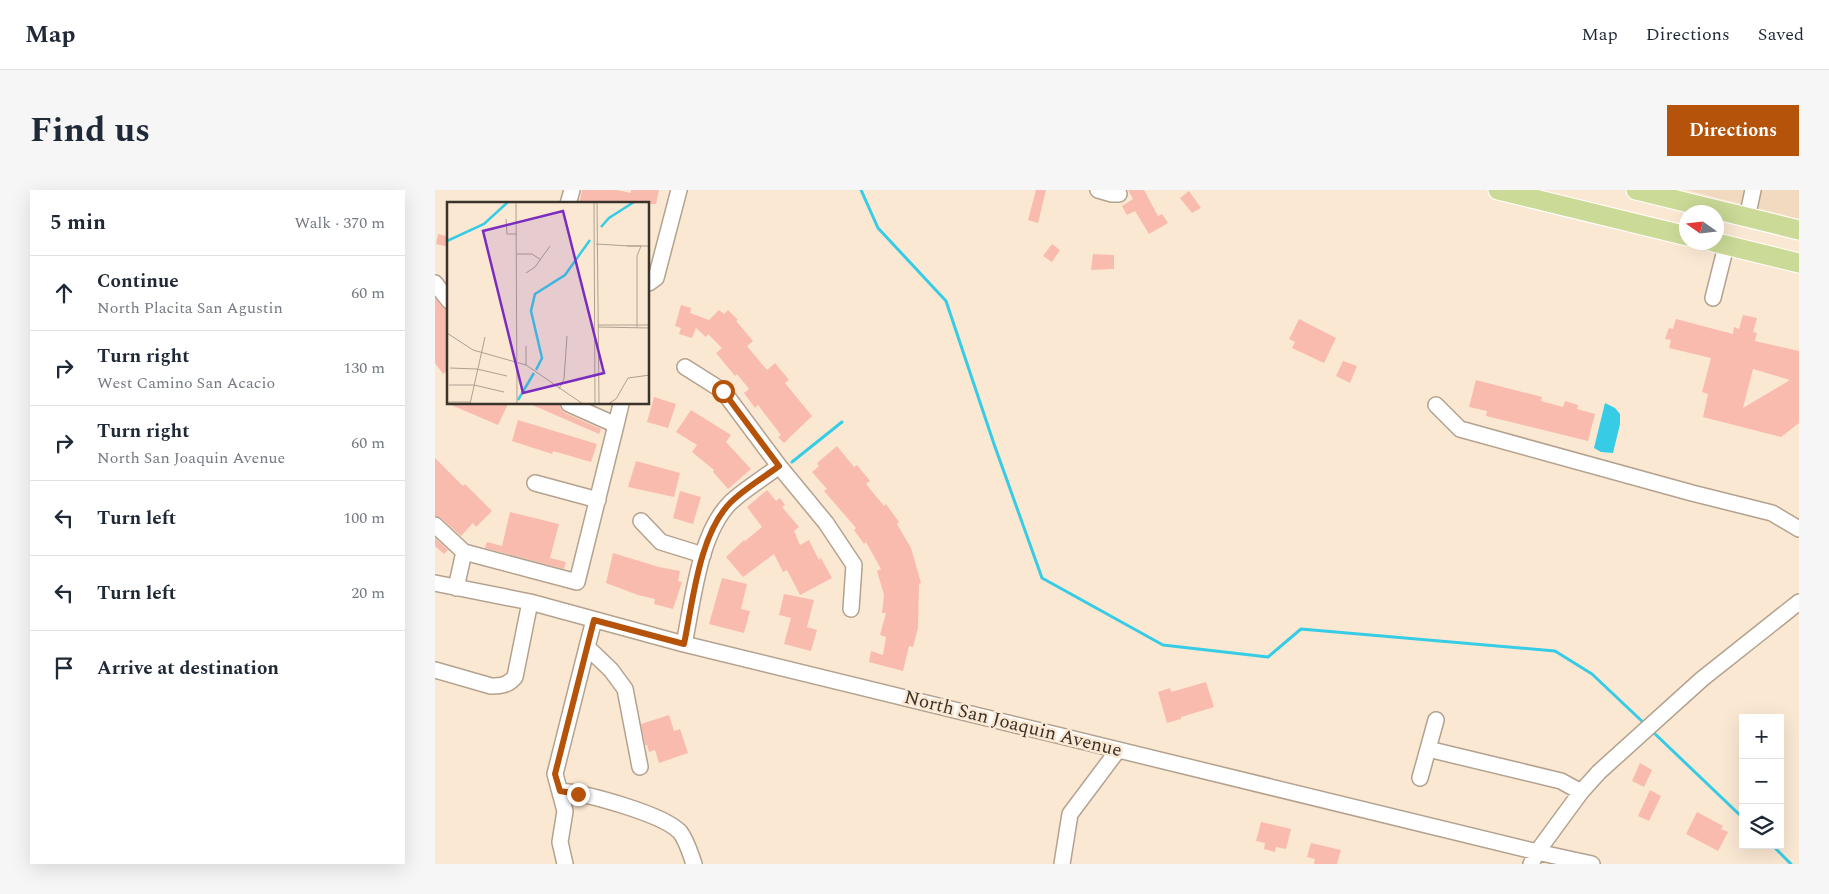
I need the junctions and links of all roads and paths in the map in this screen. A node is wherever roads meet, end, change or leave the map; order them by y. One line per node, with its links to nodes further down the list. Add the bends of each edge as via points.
1 (679, 190): 13 (street, via 656,278)
2 (1099, 190): 6 (street)
3 (1498, 190): 9 (main road)
4 (1636, 190): 7 (main road)
5 (1755, 190): 7 (street)
6 (1119, 194)
7 (1747, 218): 8 (main road)
8 (1799, 230)
9 (1679, 234)
10 (1724, 245): 12 (main road)
11 (1718, 250): 16 (street)
12 (1799, 264)
13 (650, 282)
14 (435, 283): 15 (street)
15 (447, 298)
16 (1713, 298)
17 (685, 367): 22 (street, via 723,391)
18 (571, 405): 21 (street)
19 (621, 405): 21 (street)
20 (1436, 405): 27 (street, via 1460,429 1772,512)
21 (616, 425): 24 (street)
22 (779, 466): 29 (street, via 731,502 714,525); 34 (street, via 826,523 854,565)
23 (535, 483): 24 (street)
24 (598, 500): 28 (street, via 577,582)
25 (641, 521): 29 (street, via 661,542)
26 (435, 525): 28 (street)
27 (1799, 529)
28 (464, 552): 31 (street)
29 (703, 555): 36 (street)
30 (435, 583): 31 (street, North San Joaquin Avenue)
31 (457, 588): 32 (street, North San Joaquin Avenue)
32 (530, 602): 35 (street, North San Joaquin Avenue); 38 (street, via 515,677 509,683 491,686)
33 (1799, 602): 45 (street, via 1702,679)
34 (851, 609)
35 (594, 620): 36 (street, North San Joaquin Avenue); 37 (street)
36 (684, 644): 41 (street, North San Joaquin Avenue)
37 (587, 646): 42 (street, via 625,689); 44 (street, via 555,774)
38 (435, 670)
39 (1436, 720): 40 (street)
40 (1428, 749): 43 (street); 45 (street, via 1561,781)
41 (1118, 750): 46 (street, North San Joaquin Avenue); 49 (street, via 1070,814)
42 (640, 767)
43 (1420, 778)
44 (560, 791): 47 (street, via 565,811 560,842); 48 (street, via 597,799 670,825 683,836)
45 (1581, 792): 46 (street)
46 (1534, 858): 50 (street, North San Joaquin Avenue)
47 (565, 864)
48 (694, 864)
49 (1062, 864)
50 (1592, 864)

